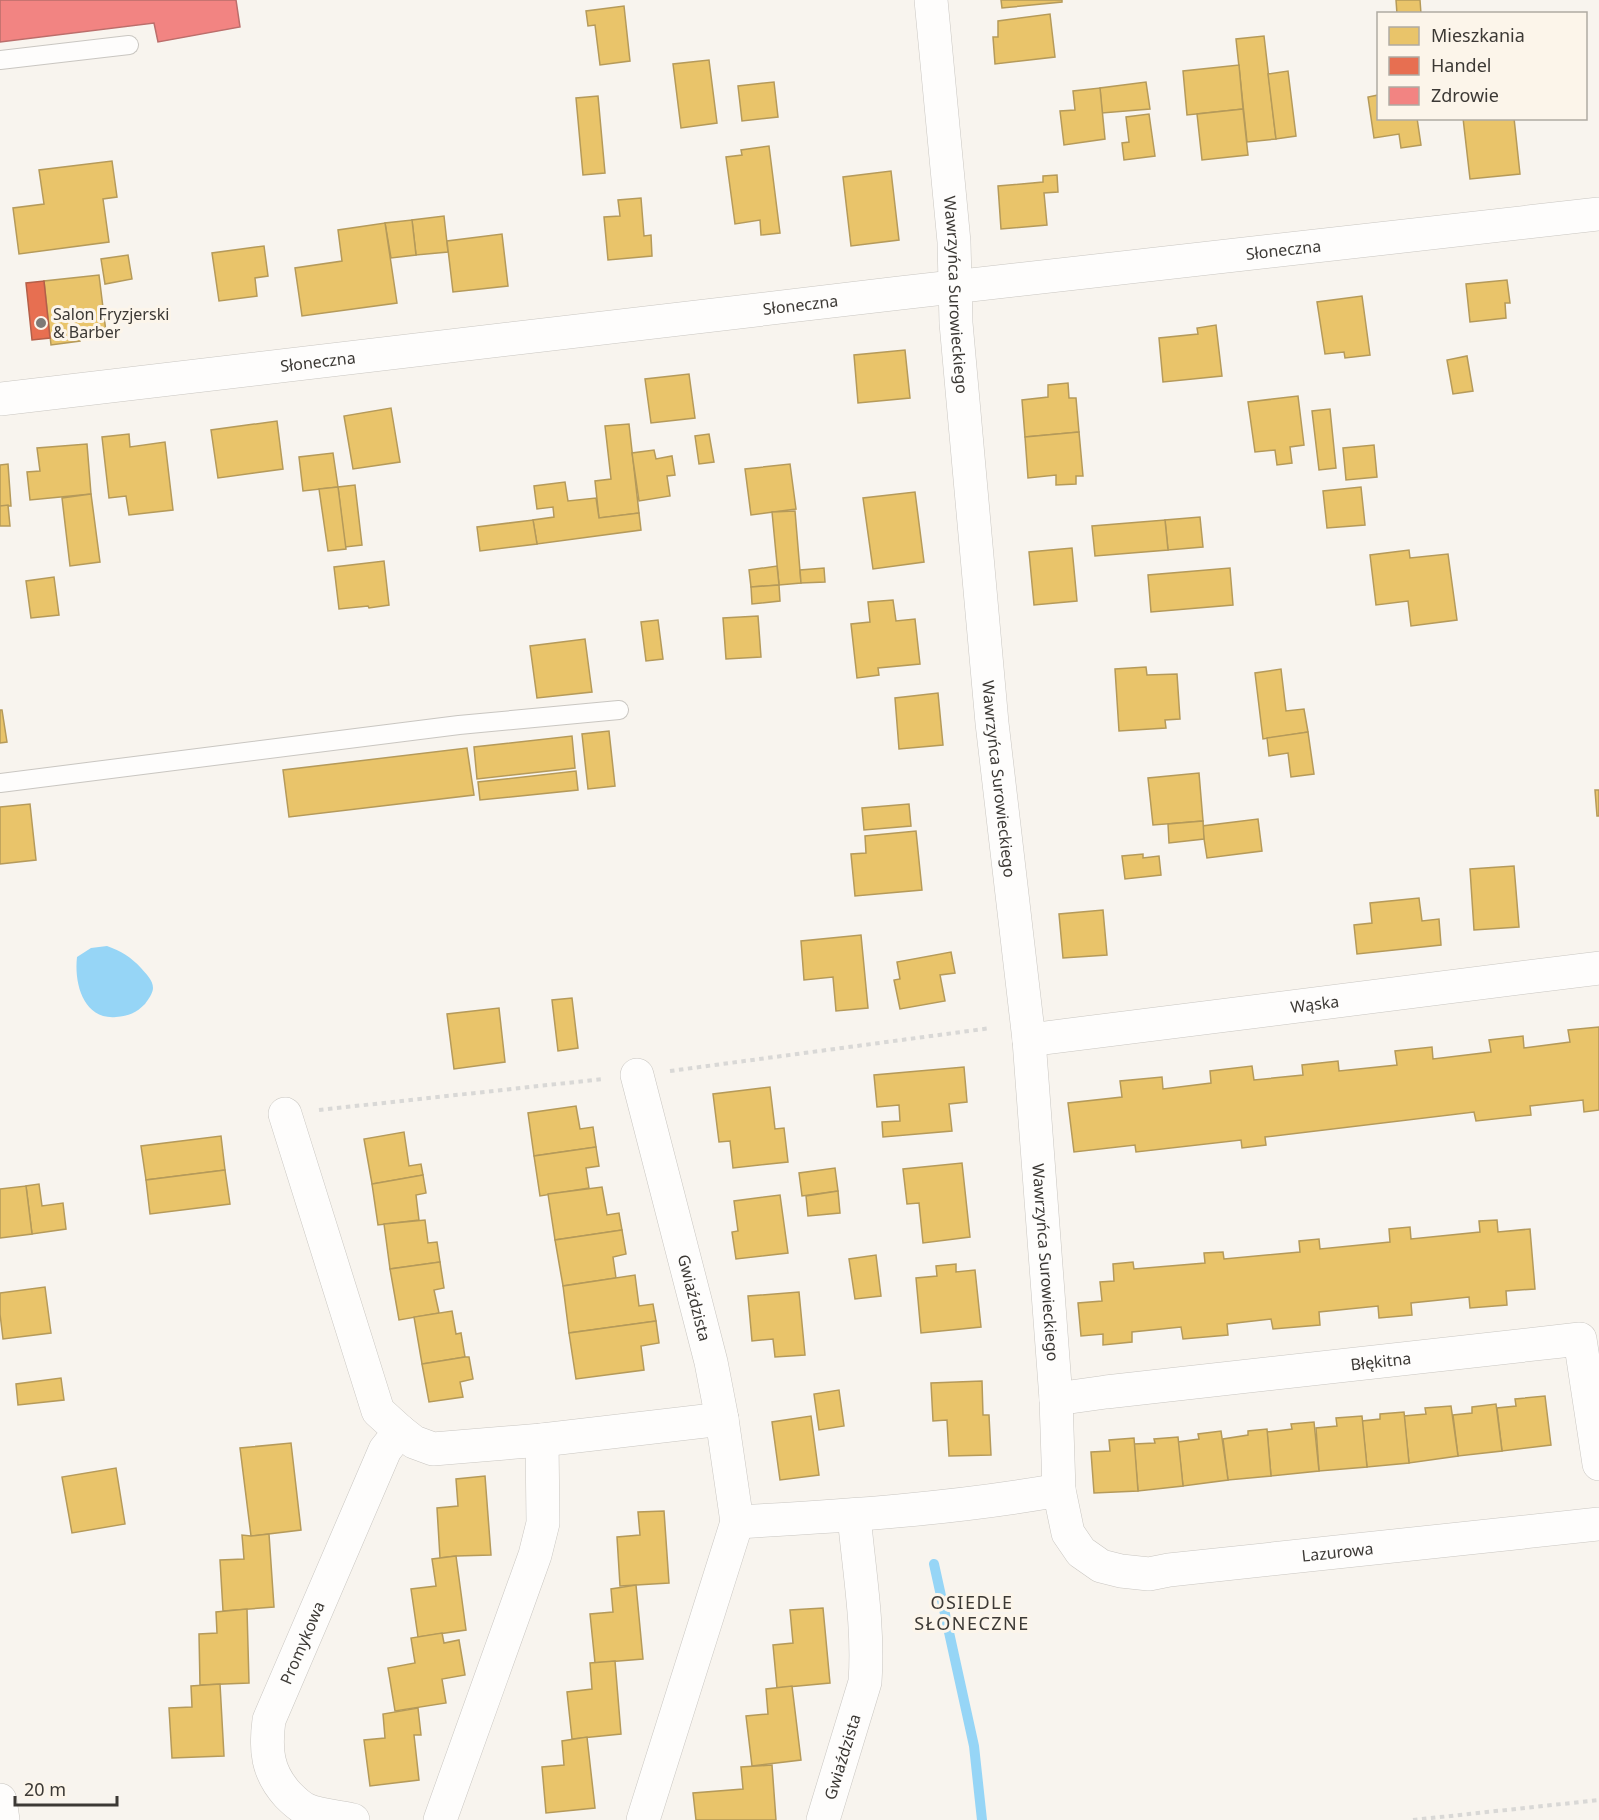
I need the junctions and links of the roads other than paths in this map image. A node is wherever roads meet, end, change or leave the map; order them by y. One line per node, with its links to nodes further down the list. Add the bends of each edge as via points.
1 (931, 0): 5 (street, Wawrzyńca Surowieckiego)
2 (129, 45): 3 (lane)
3 (0, 60)
4 (1599, 214): 5 (street, Słoneczna)
5 (955, 287): 6 (street, Słoneczna); 10 (street, Wawrzyńca Surowieckiego, via 992,723)
6 (0, 399)
7 (619, 710): 8 (lane, via 459,725)
8 (0, 783)
9 (1599, 968): 10 (street, Wąska)
10 (1029, 1040): 13 (street, Wawrzyńca Surowieckiego)
11 (637, 1075): 14 (street, Gwiaździsta)
12 (285, 1114): 15 (street, via 378,1411)
13 (1056, 1399): 17 (street, Błękitna, via 1580,1339); 18 (street, Wawrzyńca Surowieckiego)
14 (722, 1419): 16 (street); 20 (street, Gwiaździsta)
15 (400, 1431): 16 (street, via 433,1449); 25 (street, Promykowa, via 385,1449 269,1720 266,1742 270,1766 292,1799 307,1810)
16 (542, 1440): 26 (street, via 543,1523 535,1555)
17 (1599, 1464)
18 (1059, 1490): 19 (street); 22 (street, Wawrzyńca Surowieckiego, via 1068,1533)
19 (854, 1515): 20 (street); 28 (street, Gwiaździsta, via 866,1635 865,1682)
20 (737, 1522): 27 (street, Gwiaździsta)
21 (1599, 1524): 22 (street, Lazurowa, via 1149,1574 1101,1566)
22 (1081, 1552)
23 (0, 1800): 24 (street)
24 (3, 1820)
25 (353, 1820)
26 (440, 1820)
27 (643, 1820)
28 (823, 1820)

